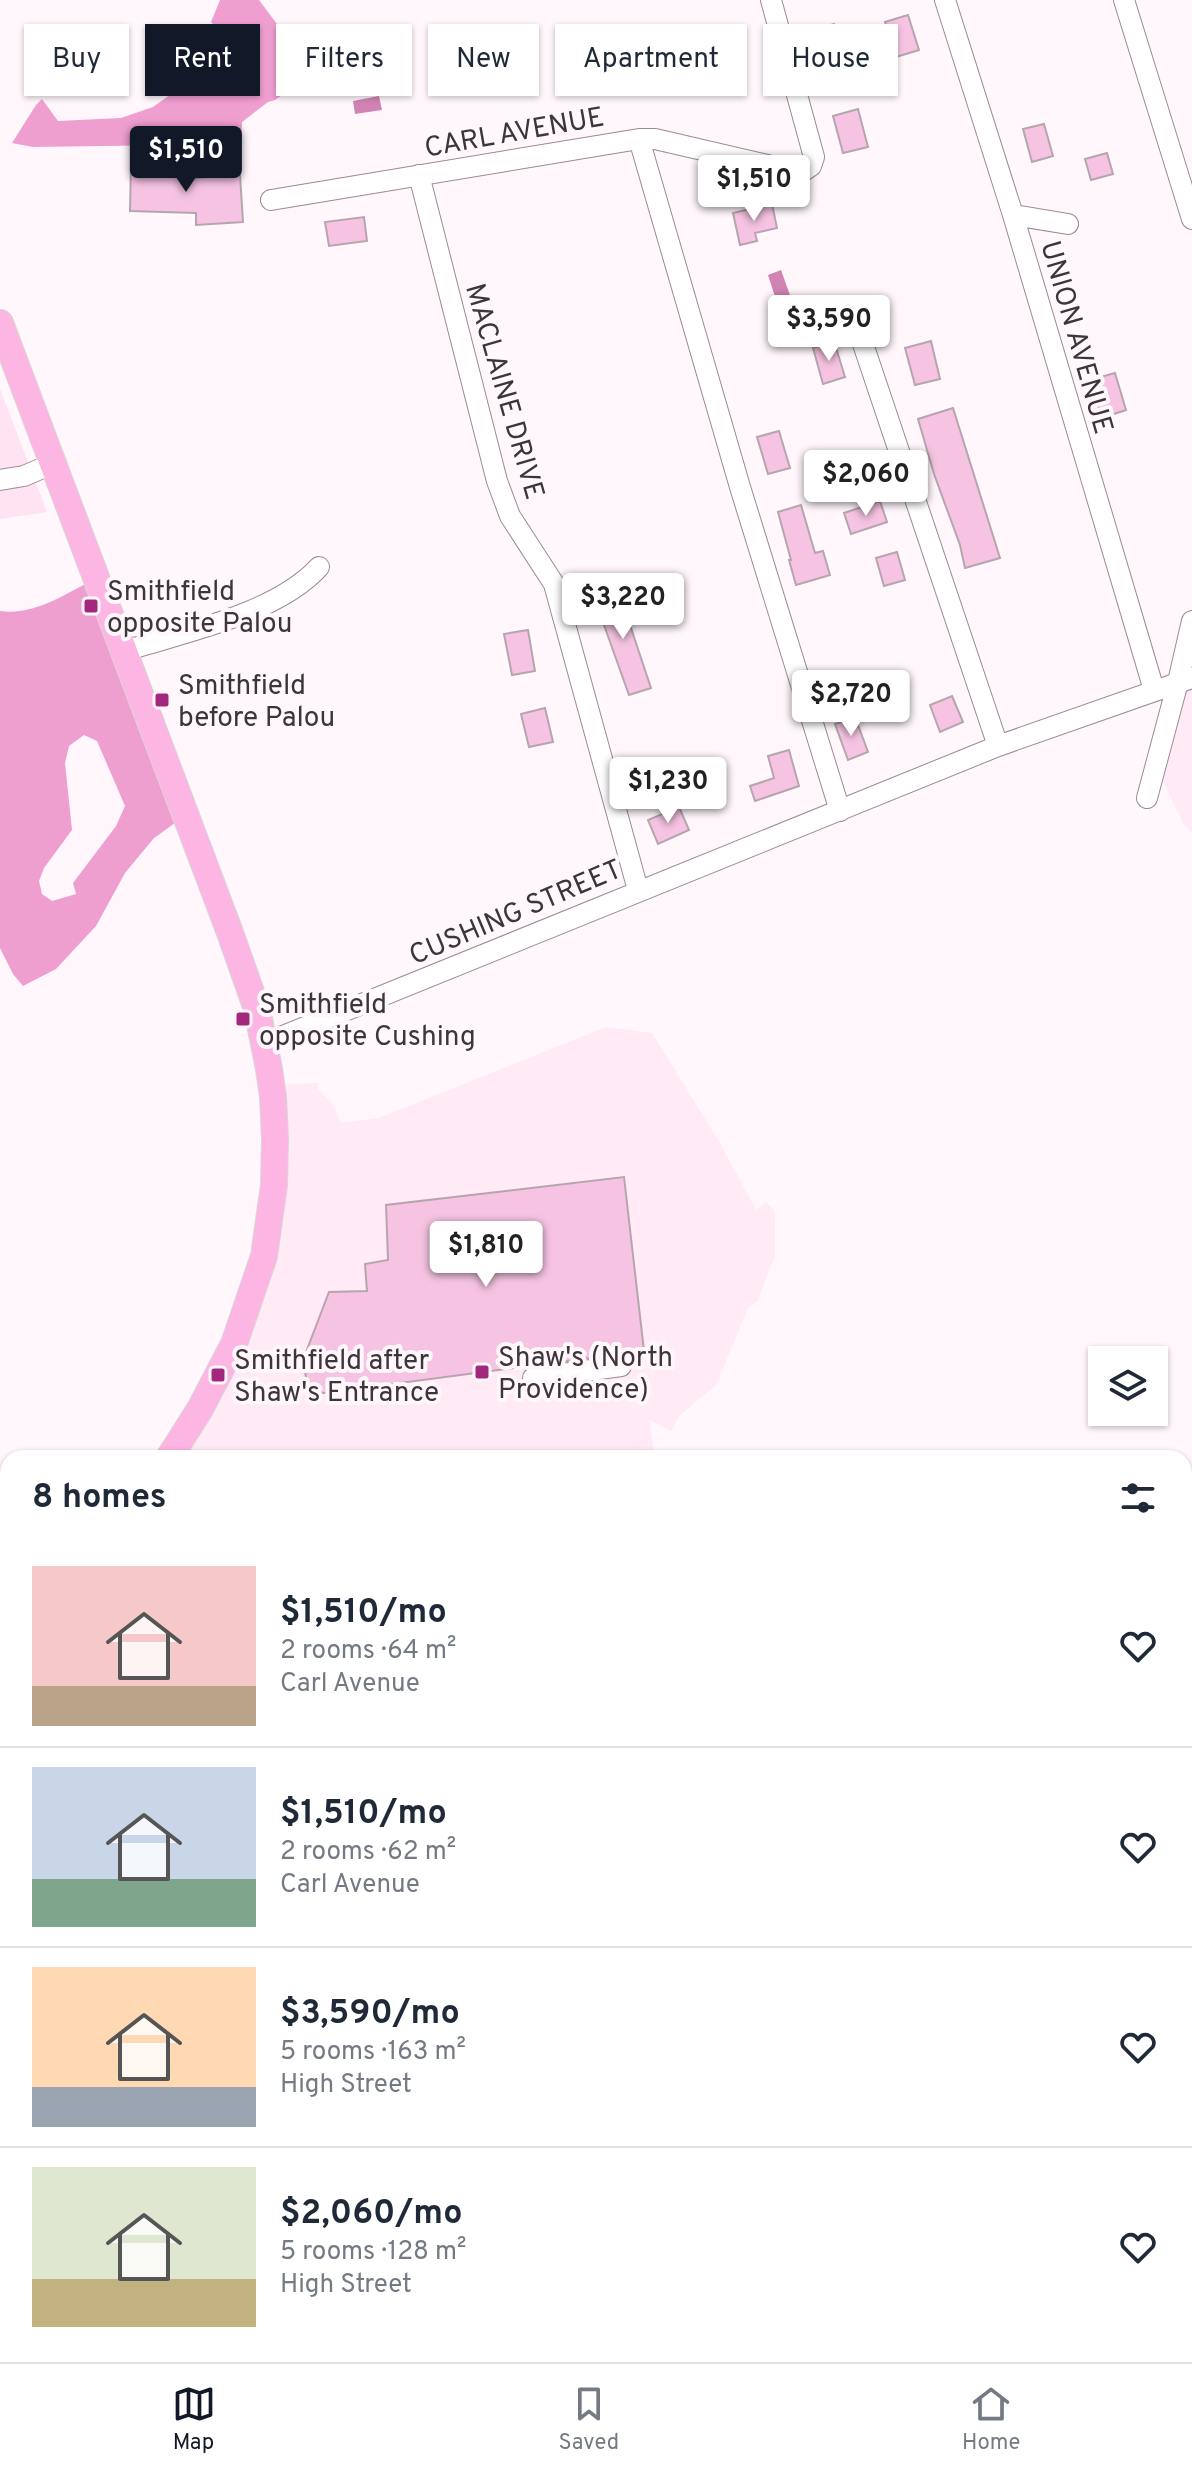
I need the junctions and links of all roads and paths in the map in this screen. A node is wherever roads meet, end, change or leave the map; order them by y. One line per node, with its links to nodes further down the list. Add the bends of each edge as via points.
1 (771, 0): 4 (street, CARL AVENUE, via 814,157 811,166 797,172)
2 (945, 0): 7 (street, UNION AVENUE)
3 (1124, 0): 8 (street)
4 (639, 139): 5 (street, CARL AVENUE); 21 (street)
5 (419, 175): 6 (street, CARL AVENUE); 22 (street, MACLAINE DRIVE, via 497,481 510,516 554,584)
6 (271, 200)
7 (1013, 215): 9 (street); 18 (street, UNION AVENUE)
8 (1192, 219)
9 (1068, 224)
10 (0, 323): 12 (main road)
11 (859, 332): 19 (street)
12 (54, 463): 13 (street); 16 (main road)
13 (0, 480)
14 (319, 567): 16 (street, via 276,601)
15 (1192, 621): 17 (street)
16 (125, 651): 23 (main road, via 229,930)
17 (1185, 680): 18 (street, CUSHING STREET); 20 (street)
18 (1154, 690): 19 (street, CUSHING STREET)
19 (998, 746): 21 (street, CUSHING STREET)
20 (1147, 798)
21 (840, 811): 22 (street, CUSHING STREET)
22 (638, 890): 23 (street, CUSHING STREET, via 434,976)
23 (263, 1040): 26 (main road, via 275,1149 264,1256 234,1344)
24 (621, 1366): 25 (street)
25 (533, 1378)
26 (174, 1450)

